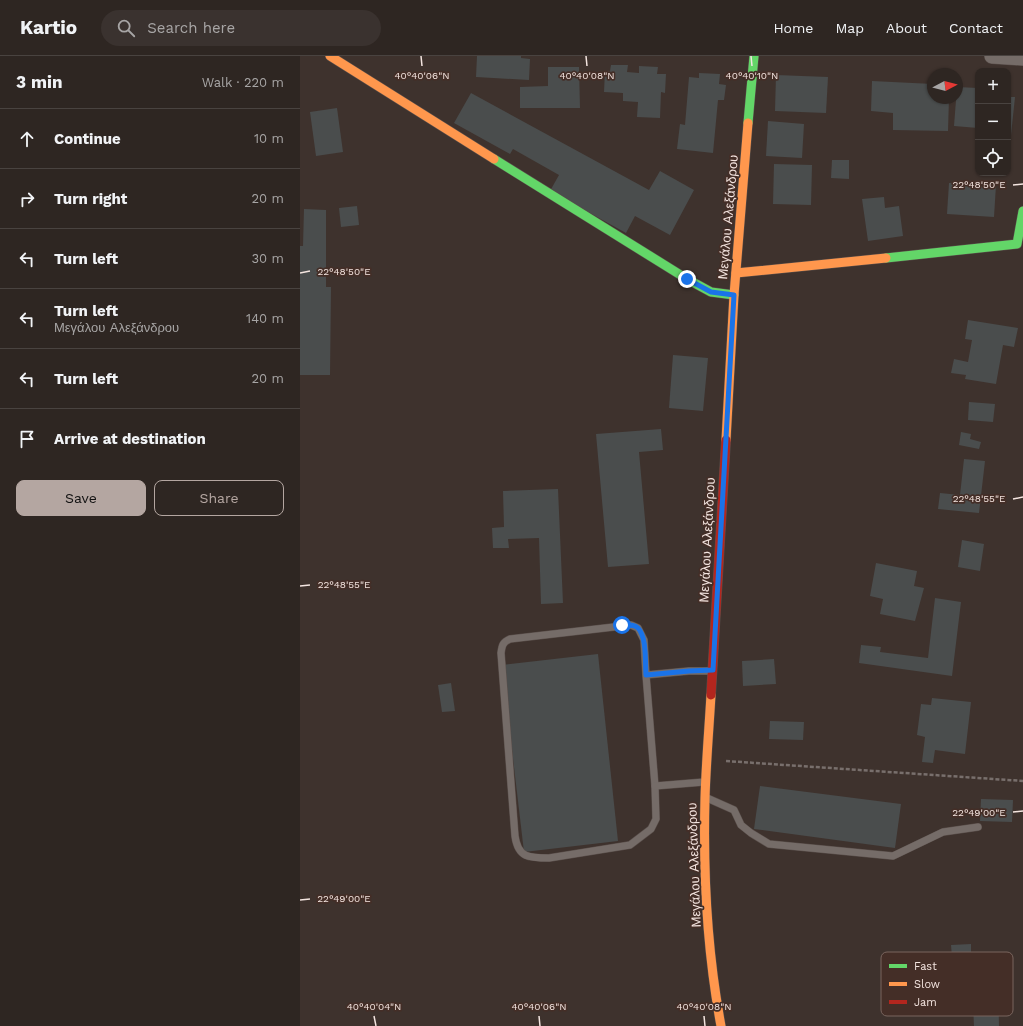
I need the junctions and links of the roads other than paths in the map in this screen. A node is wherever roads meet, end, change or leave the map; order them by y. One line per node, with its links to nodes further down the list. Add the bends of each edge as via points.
1 (330, 56): 7 (street, via 687,279 711,292)
2 (754, 56): 6 (street, Μεγάλου Αλεξάνδρου)
3 (992, 56): 4 (street)
4 (1023, 58)
5 (1023, 211): 6 (street, via 1017,244)
6 (736, 273): 7 (street, Μεγάλου Αλεξάνδρου)
7 (734, 295): 8 (street, Μεγάλου Αλεξάνδρου)
8 (713, 670): 9 (lane); 10 (street, Μεγάλου Αλεξάνδρου)
9 (646, 675): 11 (lane); 11 (lane, via 644,640 638,628 631,625 505,641 501,653 517,847 523,854 549,858 630,845 651,829 656,819)
10 (706, 782): 11 (lane); 12 (street, Μεγάλου Αλεξάνδρου)
11 (655, 786)
12 (705, 797): 13 (lane, via 734,810 741,825 769,844 893,856 943,832); 14 (street, Μεγάλου Αλεξάνδρου, via 704,848 711,963)
13 (978, 827)
14 (720, 1026)

